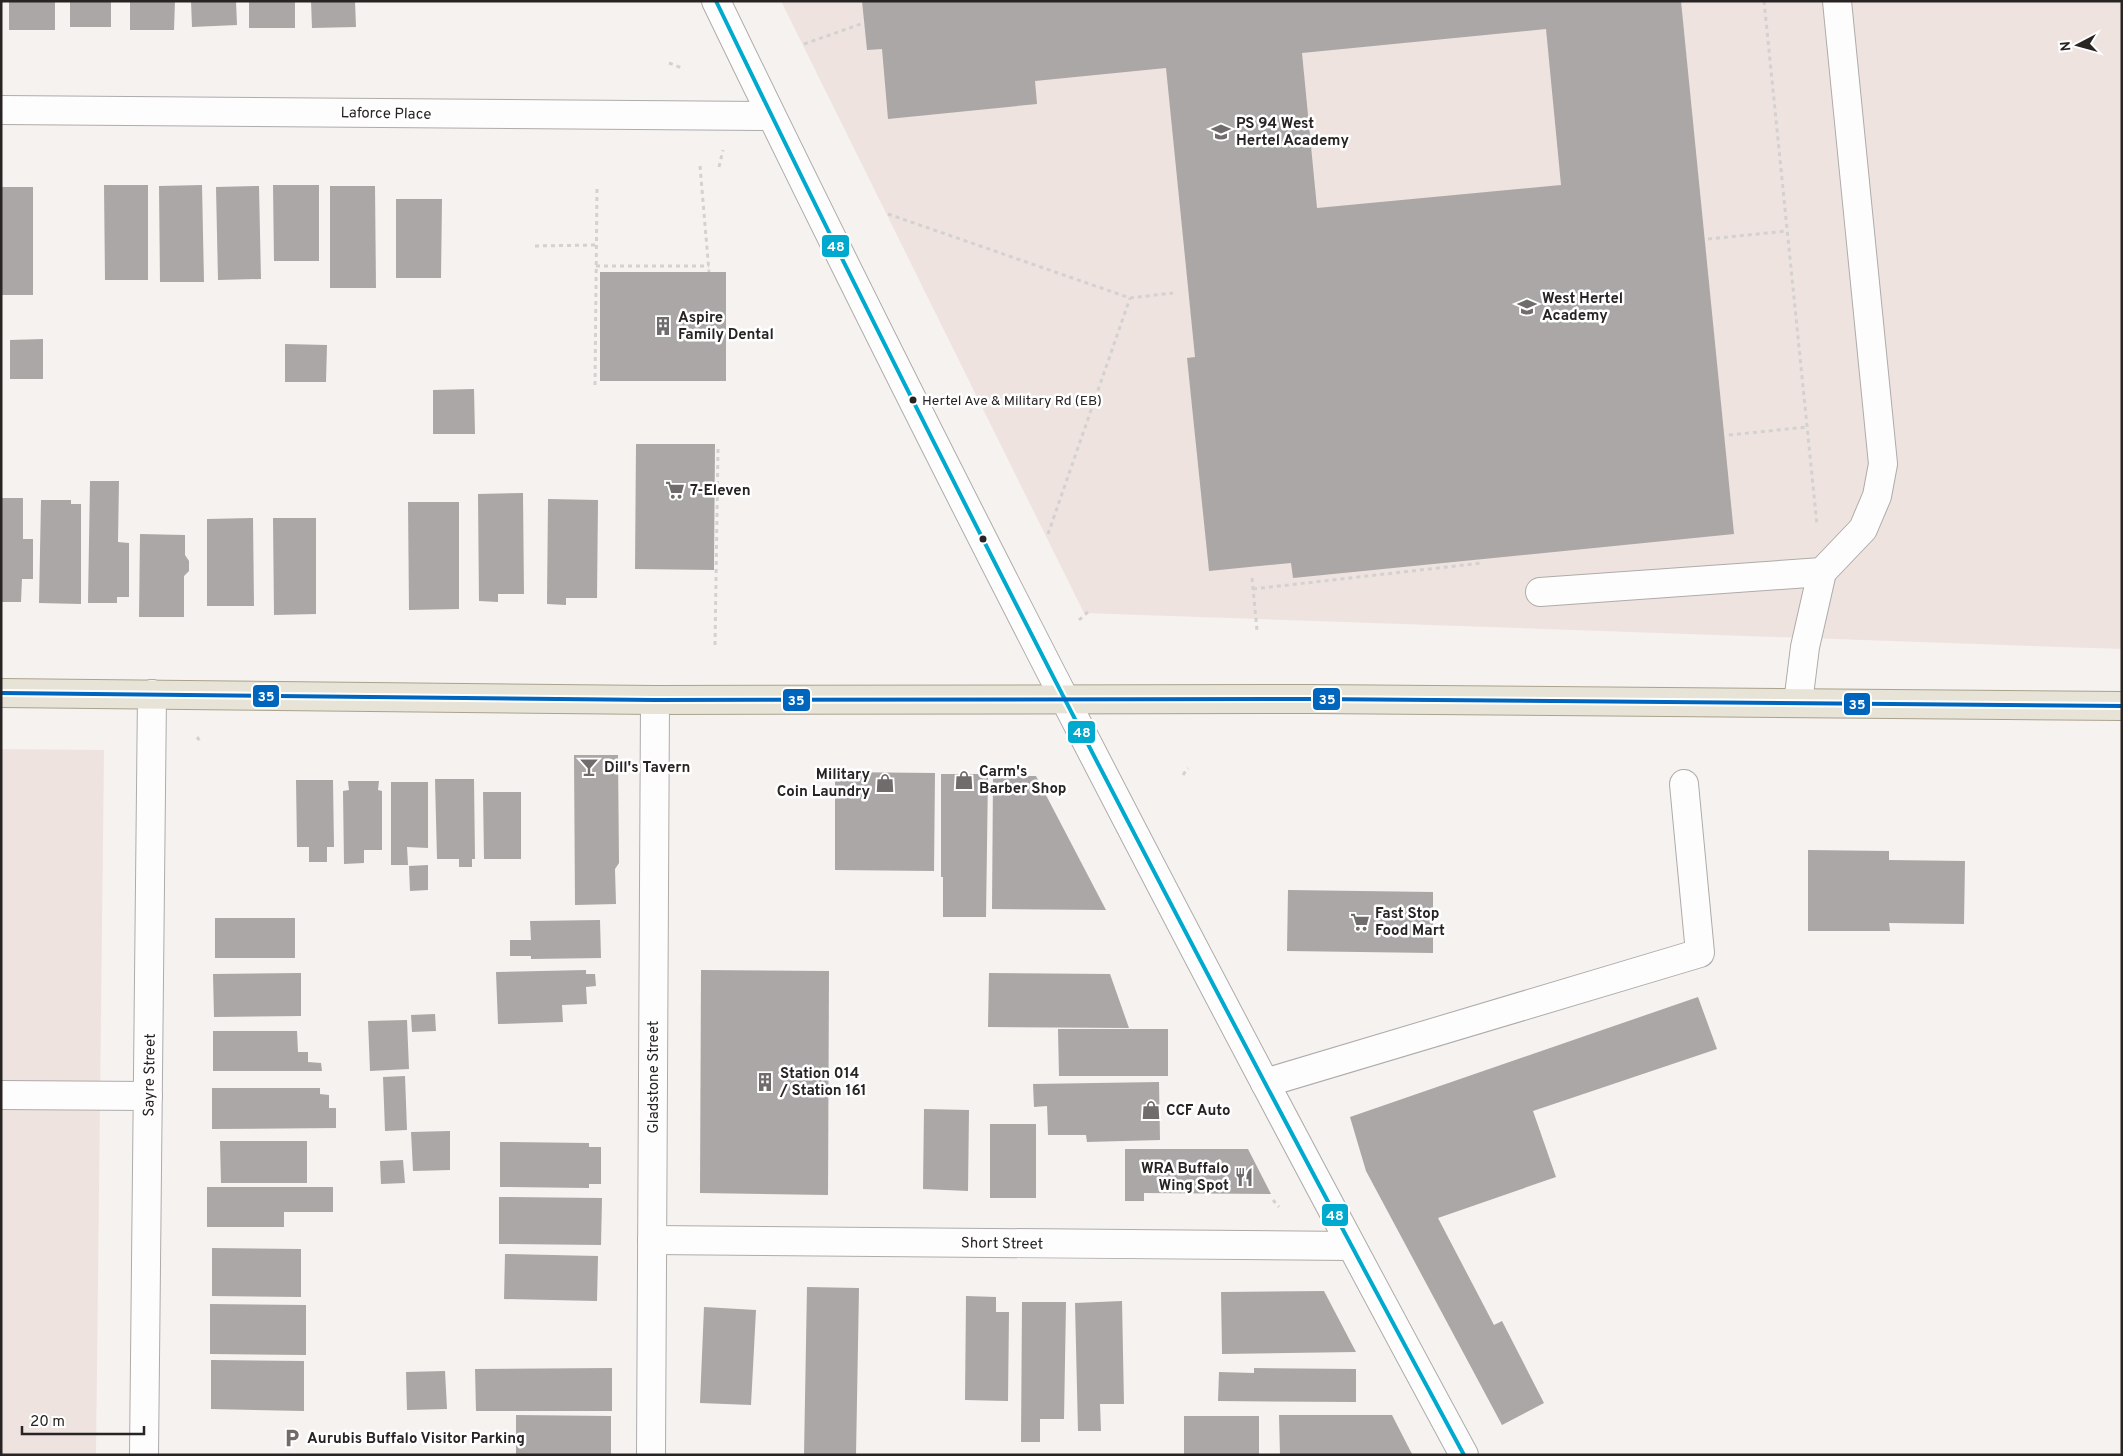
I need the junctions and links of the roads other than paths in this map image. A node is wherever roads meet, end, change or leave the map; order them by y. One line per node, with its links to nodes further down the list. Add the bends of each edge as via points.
1 (716, 1): 4 (street)
2 (1837, 1): 5 (street, via 1883,464 1877,496 1863,529)
3 (1, 110): 4 (street, Laforce Place)
4 (771, 116): 9 (street)
5 (1822, 572): 6 (street); 11 (street, via 1805,647)
6 (1540, 592)
7 (1, 693): 8 (main road)
8 (152, 694): 10 (main road); 16 (street, Sayre Street)
9 (1065, 698): 10 (main road); 11 (main road); 14 (street)
10 (655, 700): 17 (street, Gladstone Street)
11 (1798, 703): 12 (main road)
12 (2122, 706)
13 (1684, 784): 14 (street, via 1700,954)
14 (1265, 1082): 18 (street)
15 (1, 1095): 16 (street)
16 (148, 1096): 19 (street, Sayre Street)
17 (652, 1240): 18 (street, Short Street); 20 (street, Gladstone Street)
18 (1351, 1246): 21 (street)
19 (144, 1455)
20 (651, 1455)
21 (1464, 1455)

